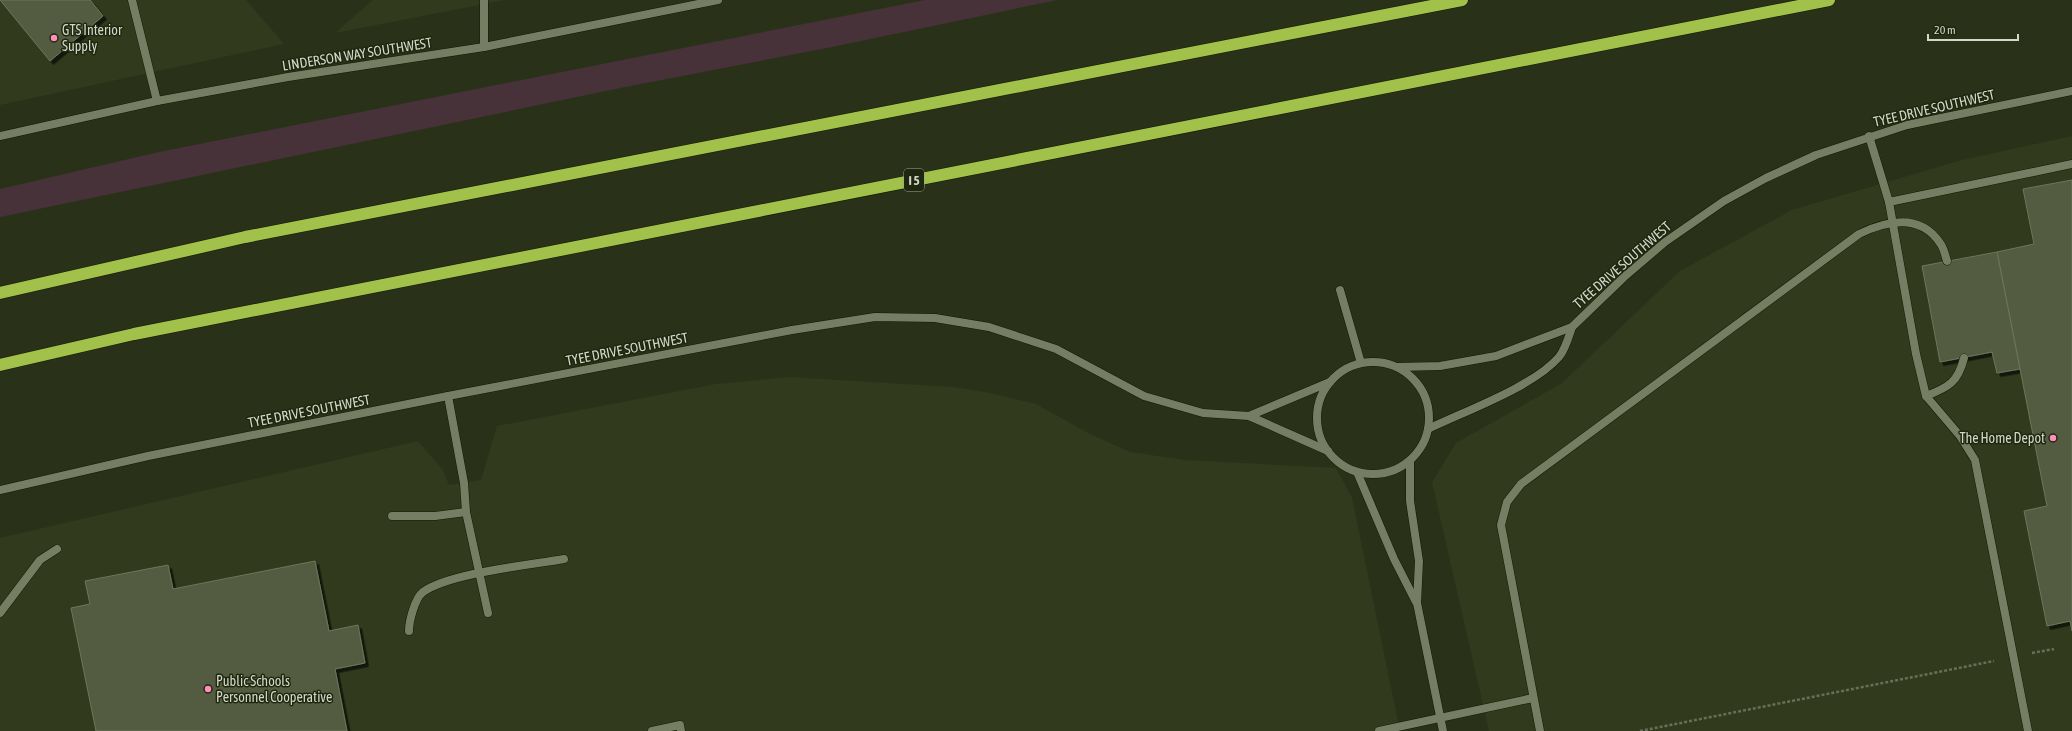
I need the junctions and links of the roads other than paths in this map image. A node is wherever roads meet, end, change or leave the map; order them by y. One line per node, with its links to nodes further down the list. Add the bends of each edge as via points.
1 (132, 0): 8 (street)
2 (484, 0): 6 (street)
3 (718, 0): 6 (street, LINDERSON WAY SOUTHWEST)
4 (1462, 0): 16 (highway, via 245,237)
5 (1829, 0): 20 (highway, I 5, via 134,334)
6 (484, 47): 8 (street, LINDERSON WAY SOUTHWEST, via 288,77)
7 (2072, 91): 10 (street, TYEE DRIVE SOUTHWEST, via 1907,124)
8 (157, 101): 9 (street, LINDERSON WAY SOUTHWEST)
9 (0, 136)
10 (1869, 136): 12 (street); 17 (street, TYEE DRIVE SOUTHWEST, via 1816,155 1724,201 1665,242)
11 (2072, 164): 12 (street)
12 (1889, 202): 13 (street)
13 (1893, 222): 14 (street, via 1910,222 1926,229 1941,243); 24 (street); 40 (street, via 1877,225 1859,234 1521,484 1507,502 1501,525)
14 (1947, 261)
15 (1340, 290): 19 (street)
16 (0, 293)
17 (1572, 327): 21 (street, TYEE DRIVE SOUTHWEST, via 1496,356 1440,366); 26 (street, TYEE DRIVE SOUTHWEST, via 1560,357 1536,375 1511,391)
18 (1964, 358): 24 (street, via 1955,381)
19 (1361, 363): 21 (street, TYEE DRIVE SOUTHWEST, via 1380,362); 22 (street, TYEE DRIVE SOUTHWEST, via 1344,370)
20 (0, 365)
21 (1397, 367): 26 (street, TYEE DRIVE SOUTHWEST, via 1412,378 1423,393 1429,410)
22 (1330, 382): 25 (street, TYEE DRIVE SOUTHWEST); 27 (street, TYEE DRIVE SOUTHWEST, via 1321,398 1317,416 1319,434)
23 (448, 396): 25 (street, TYEE DRIVE SOUTHWEST, via 792,330 875,317 935,318 989,328 1056,349 1144,396 1203,413); 30 (street, TYEE DRIVE SOUTHWEST, via 148,456); 31 (street, via 464,483)
24 (1926, 396): 47 (street, via 1960,436 1975,460)
25 (1249, 416): 27 (street, TYEE DRIVE SOUTHWEST)
26 (1428, 429): 28 (street, TYEE DRIVE SOUTHWEST, via 1422,446)
27 (1328, 451): 29 (street, TYEE DRIVE SOUTHWEST, via 1341,464)
28 (1410, 461): 29 (street, TYEE DRIVE SOUTHWEST, via 1382,473); 36 (street, via 1410,501 1419,561)
29 (1357, 472): 36 (street)
30 (0, 490)
31 (466, 512): 32 (street, via 435,516); 35 (street)
32 (392, 516)
33 (57, 549): 37 (street, via 40,560)
34 (564, 559): 35 (street)
35 (480, 574): 38 (street); 39 (street, via 446,580 422,592 408,620)
36 (1416, 603): 41 (street)
37 (0, 613)
38 (488, 613)
39 (409, 631)
40 (1533, 698): 41 (street); 46 (street)
41 (1440, 718): 44 (street); 45 (street)
42 (652, 731): 43 (street, via 680,725)
43 (681, 731)
44 (1379, 731)
45 (1443, 731)
46 (1540, 731)
47 (2028, 731)

